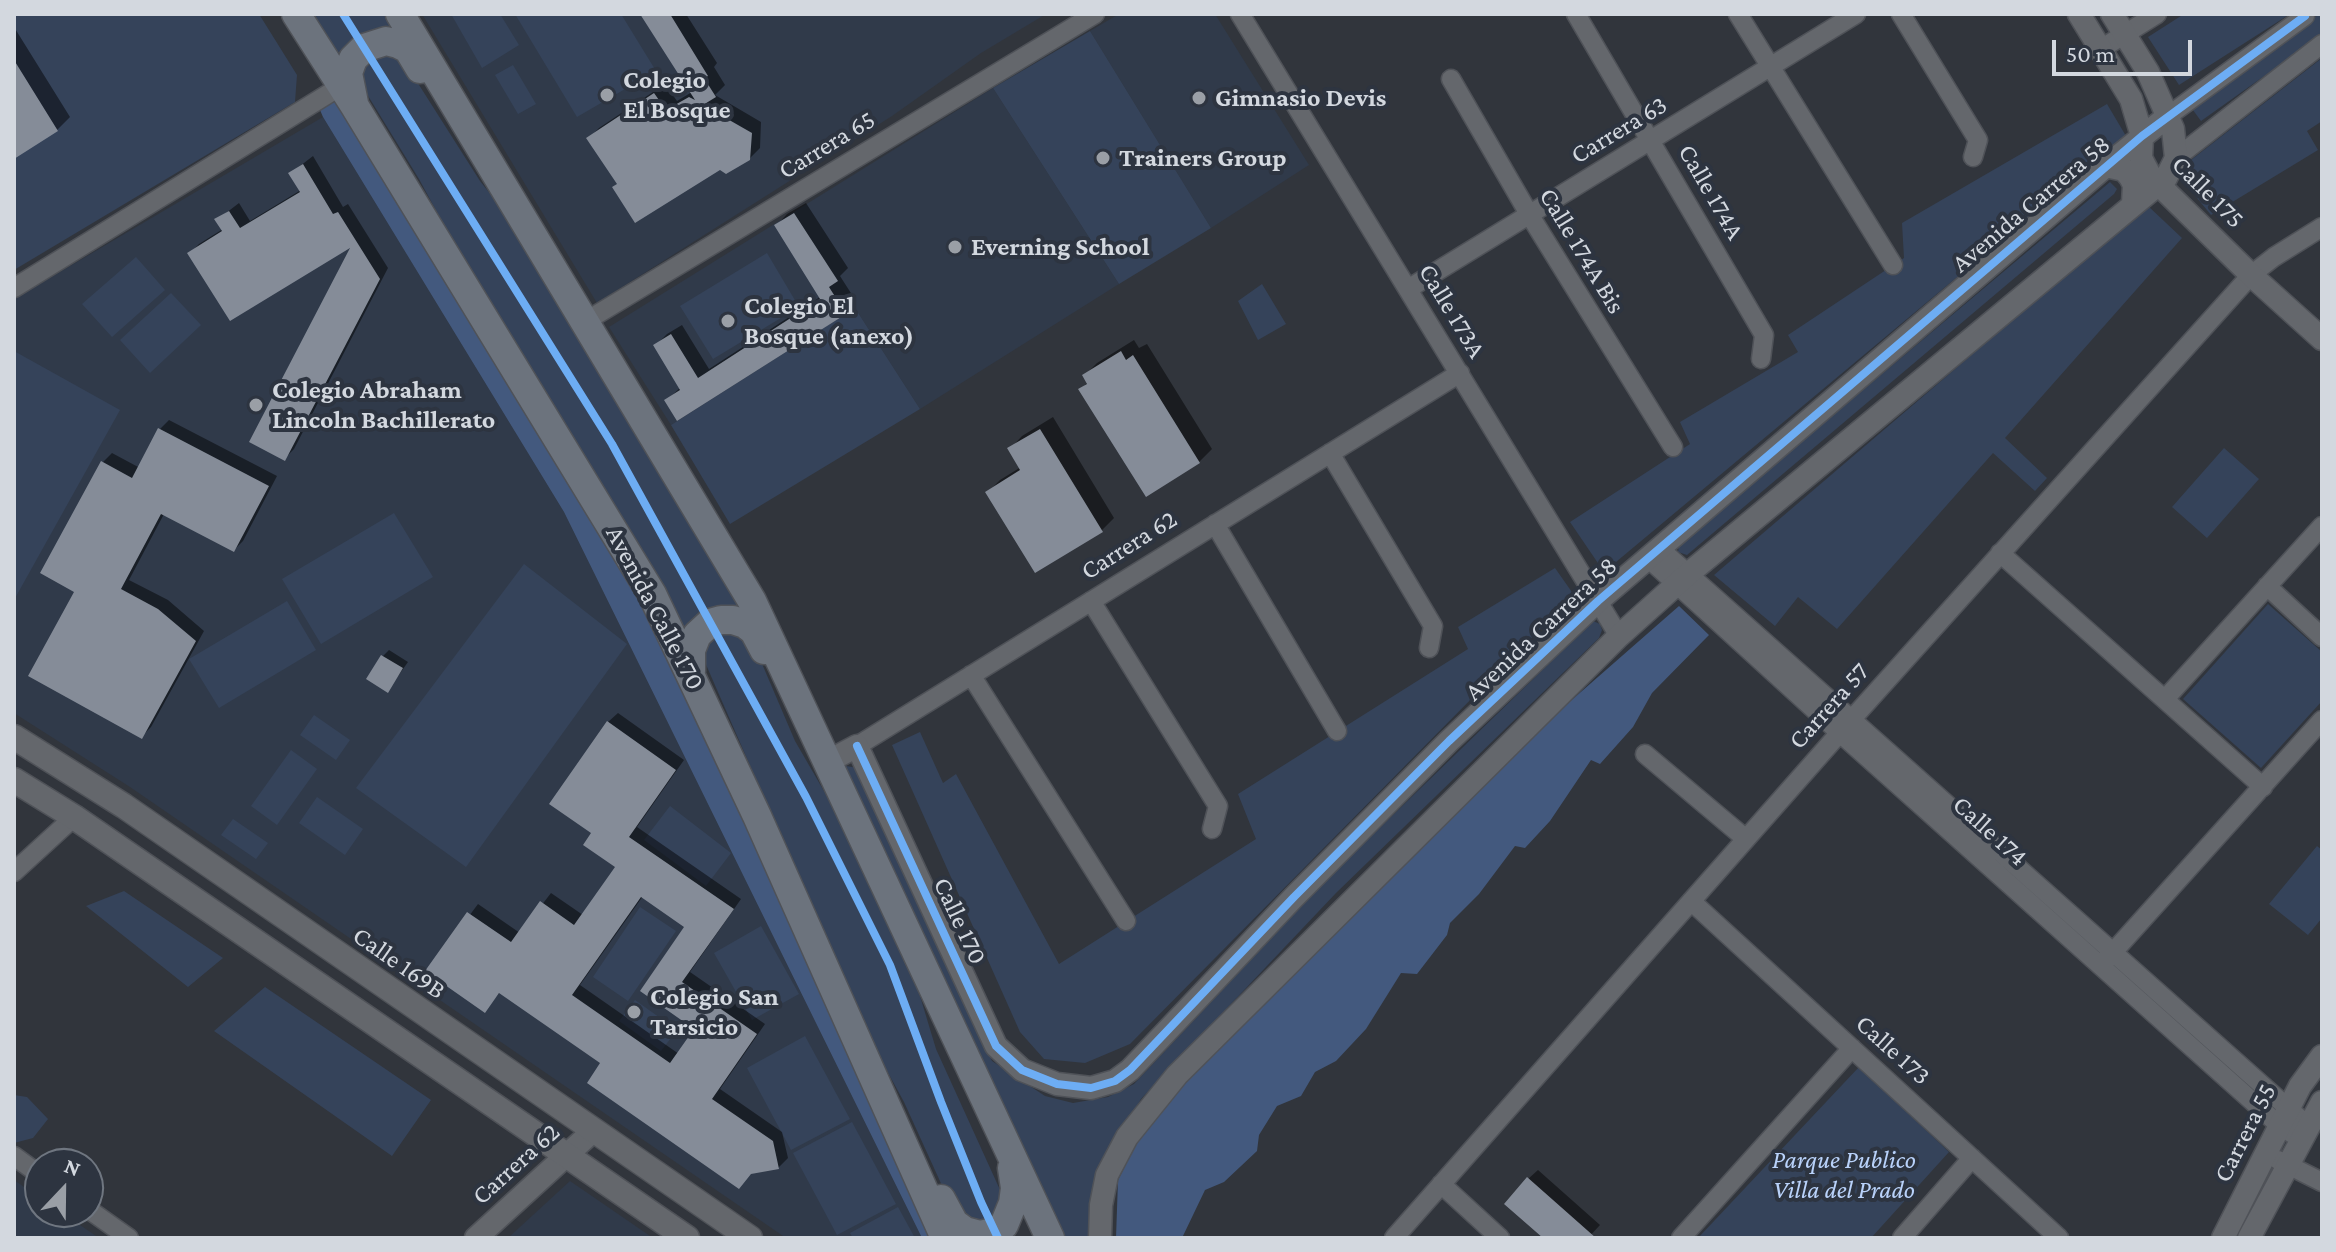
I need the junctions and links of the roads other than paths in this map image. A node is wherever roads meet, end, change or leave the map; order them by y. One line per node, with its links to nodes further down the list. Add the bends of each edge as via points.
1 (296, 14): 18 (main road, Avenida Calle 170)
2 (400, 14): 28 (main road)
3 (1095, 14): 34 (street, Carrera 65)
4 (1240, 14): 33 (street, Calle 173A)
5 (1576, 14): 21 (street, Calle 174A)
6 (1738, 14): 16 (street)
7 (1856, 14): 16 (street, Carrera 63)
8 (1901, 14): 22 (street, via 1978,140)
9 (2079, 14): 15 (street, Calle 175)
10 (2112, 14): 13 (street, Calle 175)
11 (2157, 14): 13 (street)
12 (2305, 16): 19 (street)
13 (2124, 34): 15 (street); 19 (street, Calle 175)
14 (2322, 44): 23 (street)
15 (2101, 49): 20 (street, Calle 175, via 2131,99)
16 (1769, 68): 21 (street, Carrera 63); 30 (street)
17 (1451, 79): 27 (street, Calle 174A Bis)
18 (347, 96): 28 (main road, via 348,73 364,48 386,41 408,49 461,137); 32 (street); 51 (main road, Avenida Calle 170, via 629,554)
19 (2168, 116): 20 (street, Avenida Carrera 58); 23 (street, Calle 175)
20 (2142, 136): 24 (street, Avenida Carrera 58); 25 (street, Calle 175, via 2141,158)
21 (1651, 142): 27 (street, Carrera 63); 36 (street, Calle 174A, via 1764,335)
22 (1973, 157)
23 (2176, 158): 25 (street)
24 (2106, 166): 26 (street, via 2130,177); 42 (street, Avenida Carrera 58)
25 (2159, 184): 26 (street); 31 (street, Calle 175)
26 (2133, 203): 44 (street)
27 (1529, 214): 33 (street, Carrera 63); 38 (street, Calle 174A Bis)
28 (525, 221): 34 (main road)
29 (2322, 227): 31 (street, Carrera 57)
30 (1893, 265)
31 (2251, 275): 35 (street, Calle 175); 43 (street, Carrera 57)
32 (14, 288)
33 (1408, 289): 37 (street, Calle 173A)
34 (586, 321): 59 (main road, via 735,569)
35 (2322, 339)
36 (1761, 359)
37 (1460, 373): 39 (street, Carrera 62); 47 (street, Calle 173A)
38 (1673, 447)
39 (1330, 453): 40 (street, Carrera 62); 50 (street, via 1433,626)
40 (1215, 524): 46 (street, Carrera 62); 56 (street)
41 (2322, 526): 45 (street)
42 (1654, 553): 44 (street, Calle 174); 47 (street, Avenida Carrera 58)
43 (2000, 553): 53 (street); 55 (street, Carrera 57)
44 (1682, 580): 48 (street); 55 (street, Calle 174)
45 (2267, 586): 49 (street); 53 (street)
46 (1091, 601): 52 (street, Carrera 62); 64 (street, via 1218,806)
47 (1598, 601): 48 (street, Calle 173A); 73 (street, Avenida Carrera 58, via 1416,774 1130,1070 1091,1088)
48 (1619, 636): 92 (street, via 1177,1075 1127,1137 1107,1175)
49 (2322, 637)
50 (1429, 648)
51 (691, 671): 59 (main road, via 697,635 721,620 745,624); 71 (main road, Avenida Calle 170)
52 (971, 675): 58 (street, Carrera 62); 68 (street)
53 (2165, 699): 62 (street)
54 (2322, 720): 62 (street)
55 (1845, 727): 65 (street, Carrera 57); 69 (street, Calle 174)
56 (1337, 731)
57 (14, 737): 76 (main road, Calle 169B, via 124,806)
58 (857, 746): 59 (street, Carrera 62); 73 (street, Calle 170, via 996,1046 1022,1070)
59 (822, 749): 80 (main road)
60 (1645, 754): 65 (street)
61 (14, 780): 63 (main road)
62 (2263, 787): 69 (street)
63 (74, 817): 66 (street); 79 (main road)
64 (1212, 829)
65 (1746, 839): 67 (street, Carrera 57)
66 (14, 872)
67 (1691, 901): 70 (street, Calle 173); 84 (street, Carrera 57)
68 (1126, 921)
69 (2107, 959): 75 (street, Calle 174)
70 (1852, 1048): 81 (street, Calle 173); 95 (street)
71 (863, 1054): 80 (main road, via 913,1140 946,1211 965,1231 980,1235 1004,1225 1015,1188); 90 (main road, Avenida Calle 170)
72 (2322, 1056): 75 (street, Carrera 55)
73 (1057, 1084)
74 (2322, 1102): 77 (street, Carrera 55)
75 (2283, 1118): 77 (street, Calle 174); 78 (street, Carrera 55)
76 (593, 1131): 79 (street, Carrera 62); 89 (main road, Calle 169B)
77 (2304, 1132): 82 (street, Carrera 55)
78 (2266, 1154): 82 (street); 98 (street, Carrera 55)
79 (567, 1156): 87 (street, Carrera 62); 88 (main road)
80 (1011, 1156): 91 (main road)
81 (1972, 1158): 96 (street); 97 (street, Calle 173)
82 (2287, 1164): 83 (street); 99 (street, Carrera 55)
83 (2322, 1182)
84 (1441, 1184): 93 (street, Carrera 57); 94 (street)
85 (104, 1220): 86 (street)
86 (129, 1238)
87 (476, 1238)
88 (687, 1238)
89 (750, 1238)
90 (945, 1238)
91 (1050, 1238)
92 (1100, 1238)
93 (1394, 1238)
94 (1500, 1238)
95 (1681, 1238)
96 (1902, 1238)
97 (2059, 1238)
98 (2223, 1238)
99 (2249, 1238)

